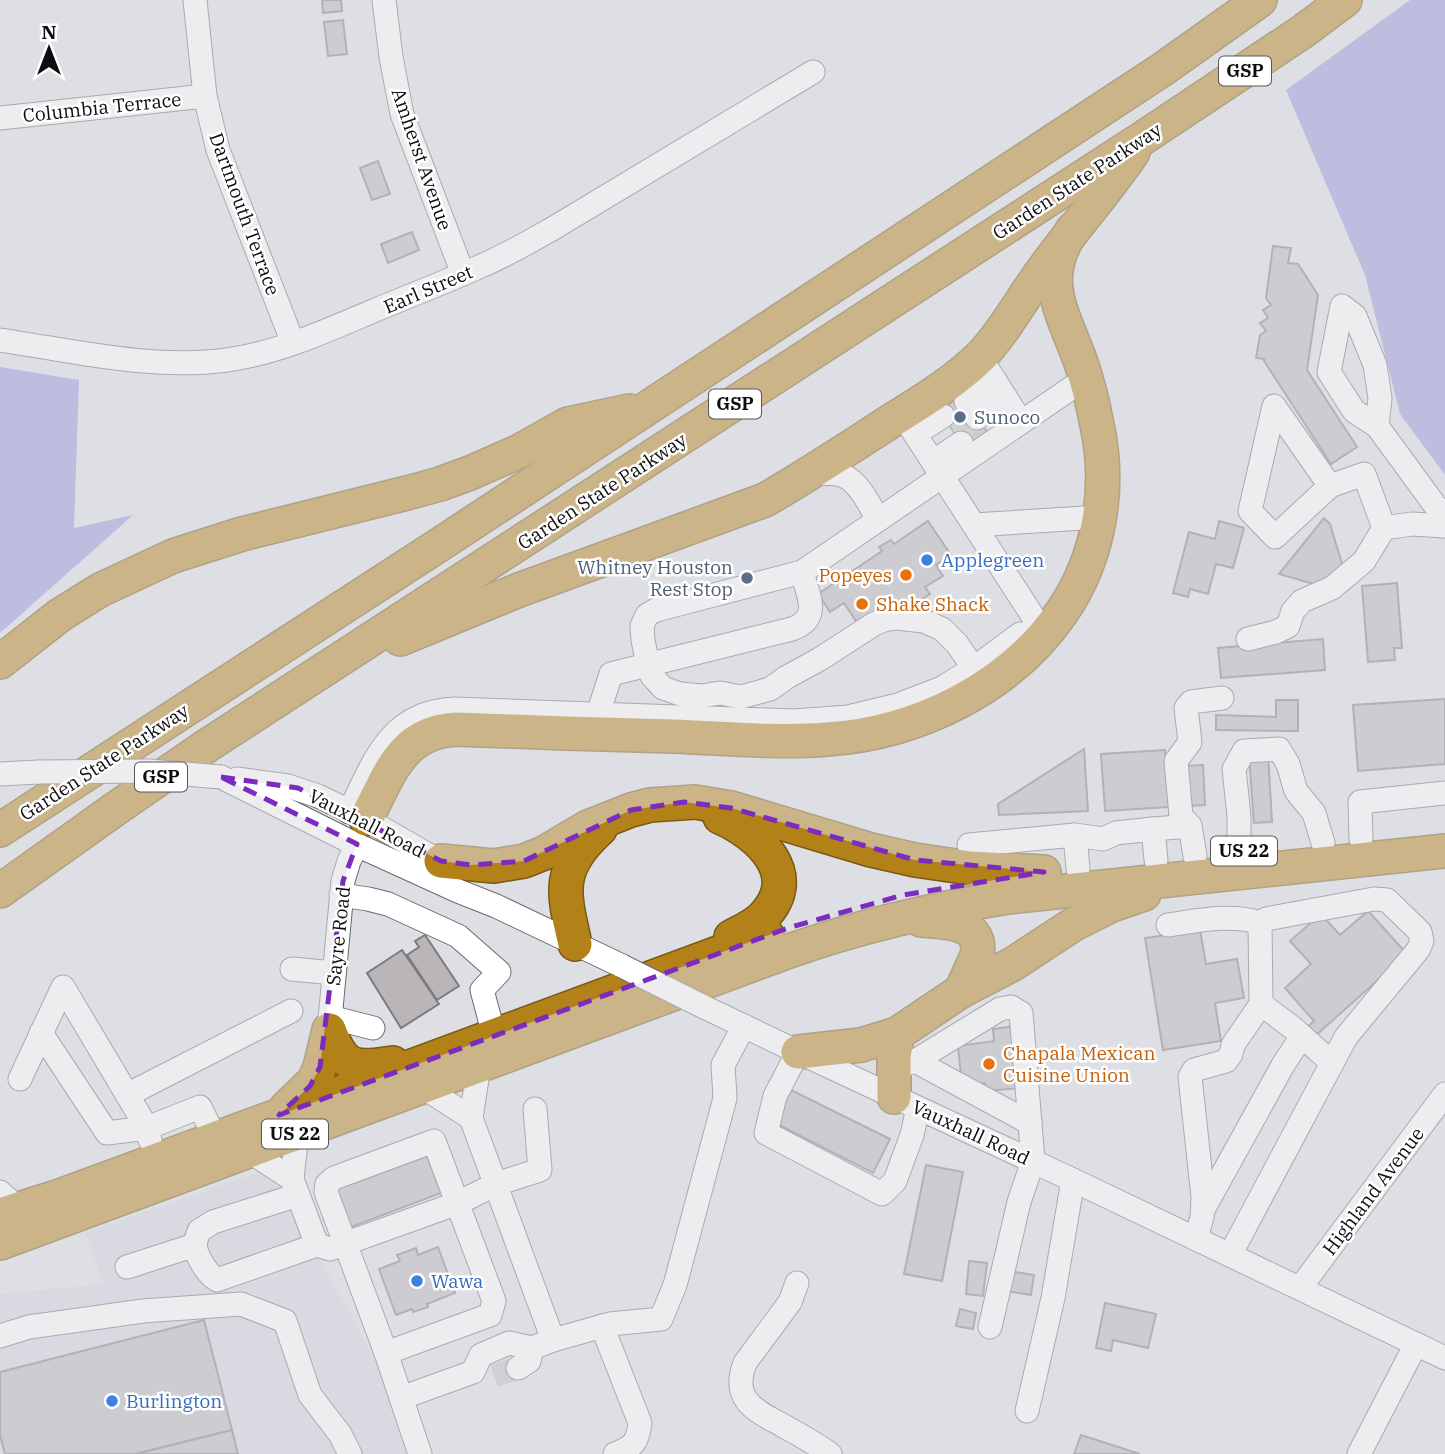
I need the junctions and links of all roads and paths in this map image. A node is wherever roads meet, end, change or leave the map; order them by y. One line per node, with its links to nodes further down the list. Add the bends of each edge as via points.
1 (195, 0): 6 (street, Dartmouth Terrace)
2 (384, 0): 10 (street, Amherst Avenue, via 402,114)
3 (1260, 0): 15 (highway, Garden State Parkway / GSP, via 1163,69)
4 (1345, 0): 8 (highway, Garden State Parkway / GSP)
5 (813, 72): 10 (street, Earl Street, via 552,229)
6 (205, 96): 7 (street, Columbia Terrace); 12 (street, Dartmouth Terrace, via 218,150)
7 (0, 118)
8 (1143, 138): 9 (highway); 30 (highway, Garden State Parkway / GSP)
9 (1073, 229): 13 (highway, via 1056,263 1056,288); 14 (highway, via 996,338)
10 (463, 274): 12 (street, Earl Street)
11 (0, 340): 12 (street, Earl Street, via 161,362 227,360)
12 (293, 343)
13 (1086, 378): 14 (street); 20 (highway, via 1101,450)
14 (1001, 390): 14 (street, via 972,409); 17 (street); 17 (highway, via 952,381)
15 (648, 407): 28 (highway, via 568,424 487,466 432,486 173,556 100,590); 40 (highway, Garden State Parkway / GSP)
16 (1377, 426): 23 (street, via 1437,508)
17 (921, 443): 17 (street, via 949,424); 18 (highway); 21 (street); 22 (street)
18 (811, 473): 21 (street, via 845,476); 30 (highway, via 765,500 519,590)
19 (1330, 486): 19 (street, via 1275,537 1250,511 1274,406); 24 (street, via 1364,474)
20 (1100, 517): 22 (street); 26 (highway, via 1077,587)
21 (878, 519): 25 (street)
22 (974, 526): 26 (street)
23 (1444, 526): 24 (street)
24 (1384, 528): 27 (street, via 1364,561 1332,588 1302,601 1288,626)
25 (802, 572): 29 (street, via 651,613 642,626); 29 (street, via 811,609 801,626)
26 (1046, 634): 31 (highway, via 1019,660)
27 (1248, 639)
28 (0, 662)
29 (648, 665): 31 (street, via 657,683 668,691 741,697 770,689 874,624 896,618 924,621 942,629); 33 (street, via 611,674)
30 (326, 669): 53 (highway, Garden State Parkway / GSP, via 208,745)
31 (980, 677): 33 (highway, via 954,704 885,730 848,737 791,740)
32 (1222, 698): 49 (street, via 1191,702 1186,708 1190,742 1176,761 1181,816)
33 (590, 724): 39 (highway, via 429,734 401,755)
34 (0, 774): 35 (street, Vauxhall Road, bridge, via 149,771)
35 (221, 777): 39 (street, Vauxhall Road, via 288,811); 39 (street, Vauxhall Road, via 298,788)
36 (1445, 793): 43 (street, via 1360,802)
37 (671, 803): 38 (highway, via 640,807); 52 (highway, via 731,808 928,863); 61 (highway, via 749,832 771,856 778,888 768,911 754,924)
38 (614, 818): 50 (highway, via 524,862 494,866); 59 (highway, via 581,848 567,876 566,903)
39 (357, 825): 50 (street, Vauxhall Road); 54 (street, Sayre Road); 55 (street, Vauxhall Road, via 458,891)
40 (0, 830)
41 (1445, 830): 43 (highway, US 22)
42 (1075, 835): 45 (street); 46 (street, via 1103,839 1116,833); 51 (street)
43 (1361, 839): 44 (highway, US 22)
44 (1323, 843): 48 (highway, US 22); 48 (street, via 1314,813 1296,790 1279,749 1244,751 1234,769)
45 (969, 845)
46 (1154, 845): 49 (highway, US 22); 51 (highway, US 22)
47 (1445, 851): 49 (highway, US 22)
48 (1239, 852): 49 (highway, US 22)
49 (1196, 853): 56 (highway, US 22); 63 (highway, via 1125,900 1073,924 1013,964)
50 (441, 862): 55 (street, Vauxhall Road, via 463,875)
51 (1078, 869): 52 (highway, US 22)
52 (1044, 872): 61 (highway, US 22, via 961,883 874,902)
53 (0, 891)
54 (341, 895): 62 (street, Sayre Road); 71 (street, via 378,901 458,936 499,972 482,990)
55 (496, 906): 59 (street, Vauxhall Road)
56 (898, 918): 63 (highway, via 955,923 973,933 978,950); 76 (highway, US 22, via 820,940)
57 (1259, 923): 58 (street, via 1231,918); 64 (street); 75 (street, via 1374,899 1387,900 1420,932 1418,950 1346,1037)
58 (1168, 925)
59 (575, 944): 67 (street, Vauxhall Road, bridge)
60 (292, 969): 62 (street)
61 (671, 970): 71 (highway, US 22)
62 (334, 973): 66 (street, Sayre Road)
63 (961, 991): 70 (highway)
64 (1261, 1004): 72 (street); 96 (street, via 1226,1061 1194,1070 1190,1076)
65 (291, 1011): 81 (street)
66 (329, 1023): 68 (street); 74 (highway, via 340,1055 358,1066); 85 (highway, via 320,1067)
67 (744, 1026): 73 (street, Vauxhall Road); 106 (street, via 723,1065 725,1098 675,1285 660,1319)
68 (373, 1028)
69 (41, 1033): 77 (street); 81 (street, via 63,986); 86 (street, via 107,1132)
70 (897, 1034): 73 (highway, via 861,1045); 78 (highway)
71 (494, 1035): 74 (highway, US 22)
72 (1302, 1036): 75 (street); 96 (street)
73 (798, 1052): 78 (street, Vauxhall Road); 78 (street, via 775,1096 766,1133 882,1195 895,1181 912,1135)
74 (441, 1055): 85 (highway, US 22)
75 (1332, 1063): 102 (street)
76 (479, 1066): 79 (highway, US 22); 83 (street)
77 (20, 1079)
78 (905, 1083): 84 (street); 84 (street, via 1000,1009 1011,1007 1021,1013); 90 (street, Vauxhall Road)
79 (423, 1087): 83 (street); 85 (highway, US 22)
80 (1445, 1094): 105 (street, Highland Avenue)
81 (127, 1095): 86 (street)
82 (535, 1109): 92 (street, via 540,1170)
83 (471, 1118): 92 (street)
84 (1030, 1123): 90 (street)
85 (288, 1124): 87 (highway, US 22); 88 (highway, US 22); 93 (street)
86 (147, 1128): 87 (street, via 200,1108); 89 (street)
87 (215, 1138): 89 (highway, US 22)
88 (249, 1151): 93 (street); 98 (highway, US 22)
89 (155, 1160): 95 (highway, US 22)
90 (1033, 1161): 91 (street, Vauxhall Road); 107 (street)
91 (1073, 1180): 97 (street, Vauxhall Road); 115 (street)
92 (496, 1184): 94 (street); 109 (street)
93 (295, 1187): 100 (street, via 213,1223 199,1231); 101 (street)
94 (458, 1203): 99 (street); 99 (street, via 434,1142 327,1184); 111 (street, via 494,1301 490,1315)
95 (6, 1205)
96 (1204, 1208): 97 (street)
97 (1196, 1238): 102 (street, Vauxhall Road)
98 (0, 1243)
99 (346, 1243): 101 (street, via 330,1249); 111 (street)
100 (195, 1244): 101 (street, via 209,1275 217,1280); 103 (street)
101 (317, 1245)
102 (1230, 1255): 105 (street, Vauxhall Road)
103 (127, 1267)
104 (797, 1283): 119 (street, via 790,1302 745,1363 740,1385 743,1396 757,1411)
105 (1300, 1288): 110 (street, Vauxhall Road)
106 (602, 1325): 109 (street); 118 (street, via 640,1423 638,1437 629,1449)
107 (990, 1327)
108 (0, 1336): 116 (street, via 29,1327 143,1311 241,1304 285,1321 310,1395)
109 (543, 1344): 113 (street); 114 (street, via 509,1343 481,1355 483,1374)
110 (1416, 1344): 112 (street, Vauxhall Road); 120 (street)
111 (386, 1353): 114 (street)
112 (1445, 1358)
113 (518, 1368)
114 (401, 1398): 117 (street)
115 (1027, 1411)
116 (350, 1454)
117 (420, 1454)
118 (615, 1454)
119 (830, 1454)
120 (1359, 1454)

